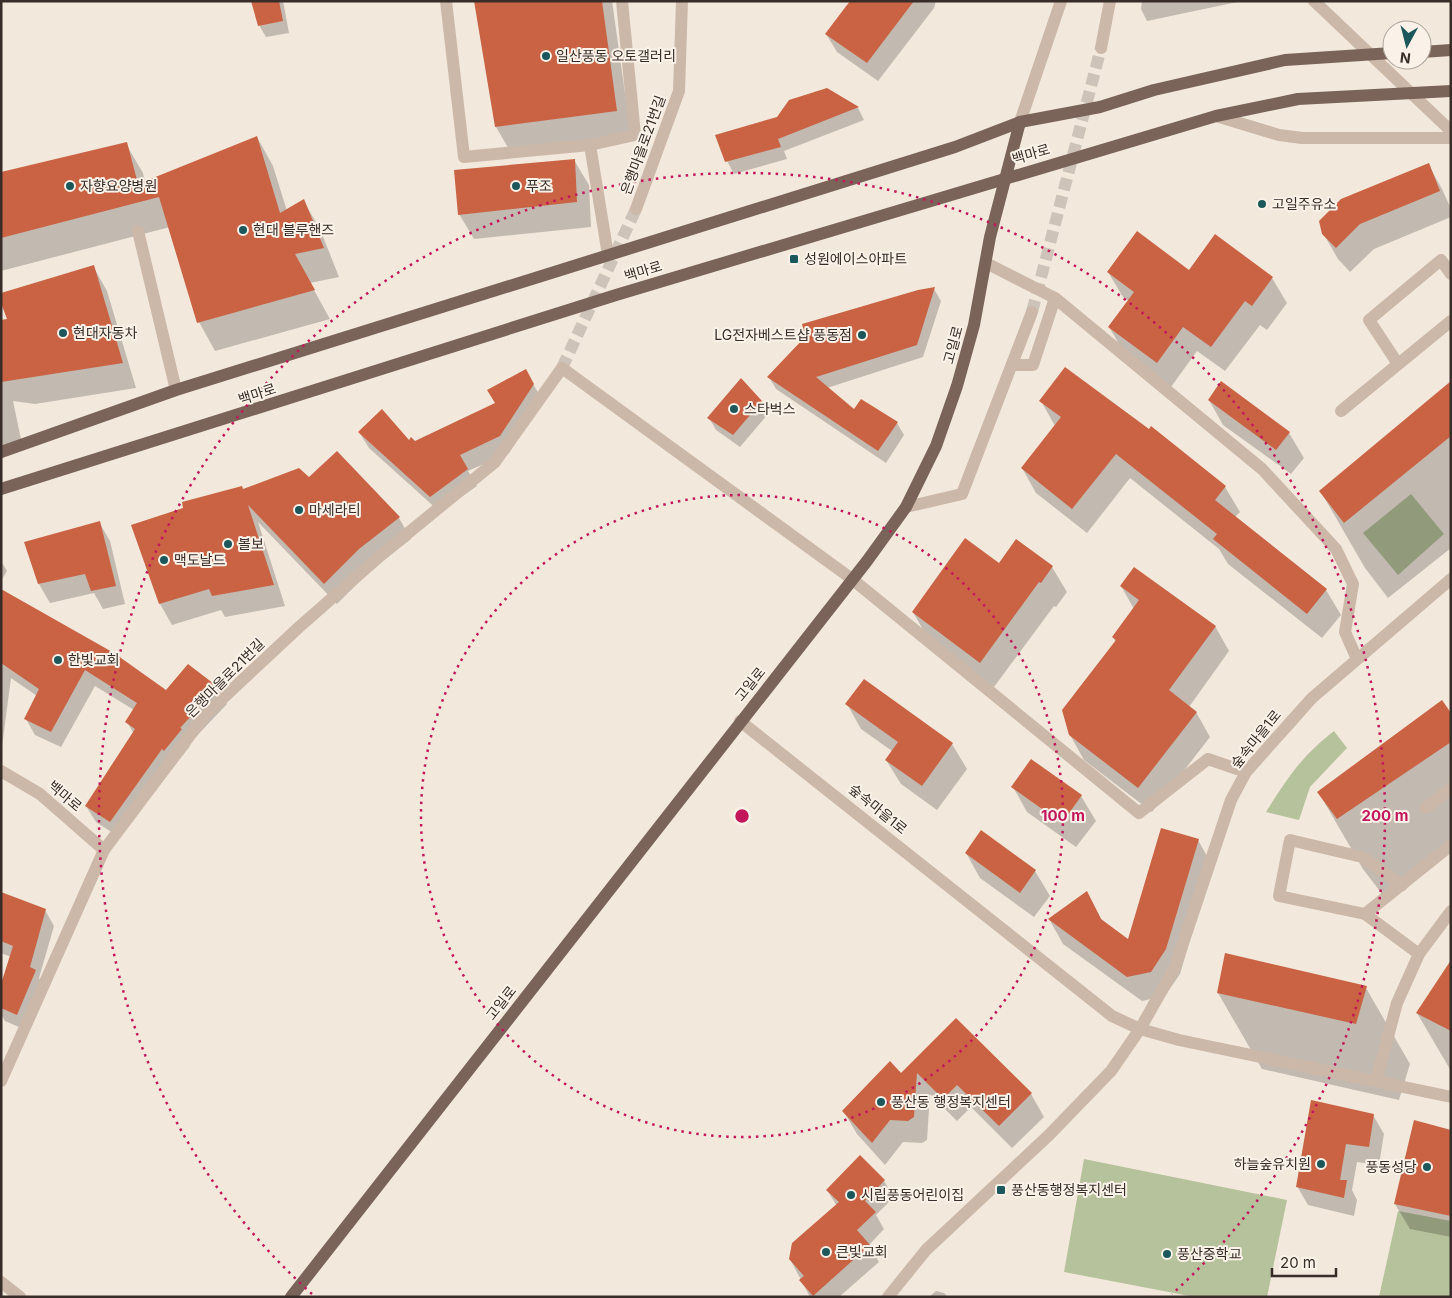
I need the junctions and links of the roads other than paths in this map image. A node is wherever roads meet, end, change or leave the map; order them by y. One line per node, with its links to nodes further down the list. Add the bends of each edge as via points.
1 (446, 1): 16 (street, via 464,157)
2 (622, 1): 16 (street, via 635,135)
3 (682, 1): 18 (street, 은행마을로21번길, via 679,91)
4 (1061, 1): 13 (street, 고일로)
5 (1110, 1): 7 (street)
6 (1314, 1): 14 (street)
7 (1101, 48)
8 (1451, 50): 9 (main road)
9 (1432, 51)
10 (1382, 54): 13 (main road, 백마로, via 1285,60 1100,106)
11 (1451, 91): 12 (main road, 백마로, via 1298,99)
12 (1216, 116): 15 (street, via 1279,135 1302,138); 17 (main road, 백마로)
13 (1020, 122): 17 (main road, 고일로); 20 (main road, 백마로, via 955,147)
14 (1451, 131)
15 (1451, 138)
16 (590, 145): 20 (street)
17 (1005, 177): 21 (main road, 고일로); 31 (main road, 백마로, via 616,295)
18 (636, 209)
19 (138, 231): 28 (street)
20 (608, 255): 28 (main road, 백마로)
21 (986, 263): 23 (street); 32 (main road, 고일로, via 974,325 957,386 936,446)
22 (1451, 274): 26 (street, via 1441,260 1369,320)
23 (1055, 298): 27 (street, via 1033,364); 35 (street, via 1262,469 1336,549 1353,584 1345,632)
24 (1032, 312): 27 (street)
25 (1451, 321): 26 (street)
26 (1398, 364): 29 (street)
27 (1012, 365): 32 (street, via 962,494)
28 (176, 390): 30 (main road, 백마로)
29 (1341, 411)
30 (1, 452)
31 (1, 489)
32 (906, 507): 33 (main road, 고일로)
33 (852, 579): 36 (main road, 고일로); 38 (street, via 1139,813 1208,759); 42 (street, 은행마을로21번길, via 562,368 495,462 380,556 206,714)
34 (1451, 579): 35 (street, 숲속마을1로)
35 (1357, 659): 38 (street, 숲속마을1로, via 1312,698)
36 (740, 721): 47 (street, 숲속마을1로, via 1112,1016); 53 (main road, 고일로)
37 (1, 771): 42 (street, 백마로, via 40,794)
38 (1246, 772): 47 (street, 숲속마을1로, via 1231,800 1175,967)
39 (1451, 788): 40 (street)
40 (1426, 808)
41 (1451, 845): 43 (street)
42 (104, 850): 48 (street, 은행마을로21번길)
43 (1402, 885): 45 (street); 45 (street, via 1362,857 1290,840 1279,896)
44 (1451, 911): 46 (street)
45 (1365, 914): 46 (street)
46 (1419, 954): 49 (street, via 1397,1003)
47 (1140, 1029): 49 (street, 숲속마을1로); 54 (street, 숲속마을1로, via 1111,1071 1049,1135 926,1250)
48 (1, 1080)
49 (1376, 1081): 50 (street, 숲속마을1로)
50 (1451, 1097)
51 (1, 1282): 52 (street)
52 (20, 1297)
53 (291, 1297)
54 (888, 1297)

